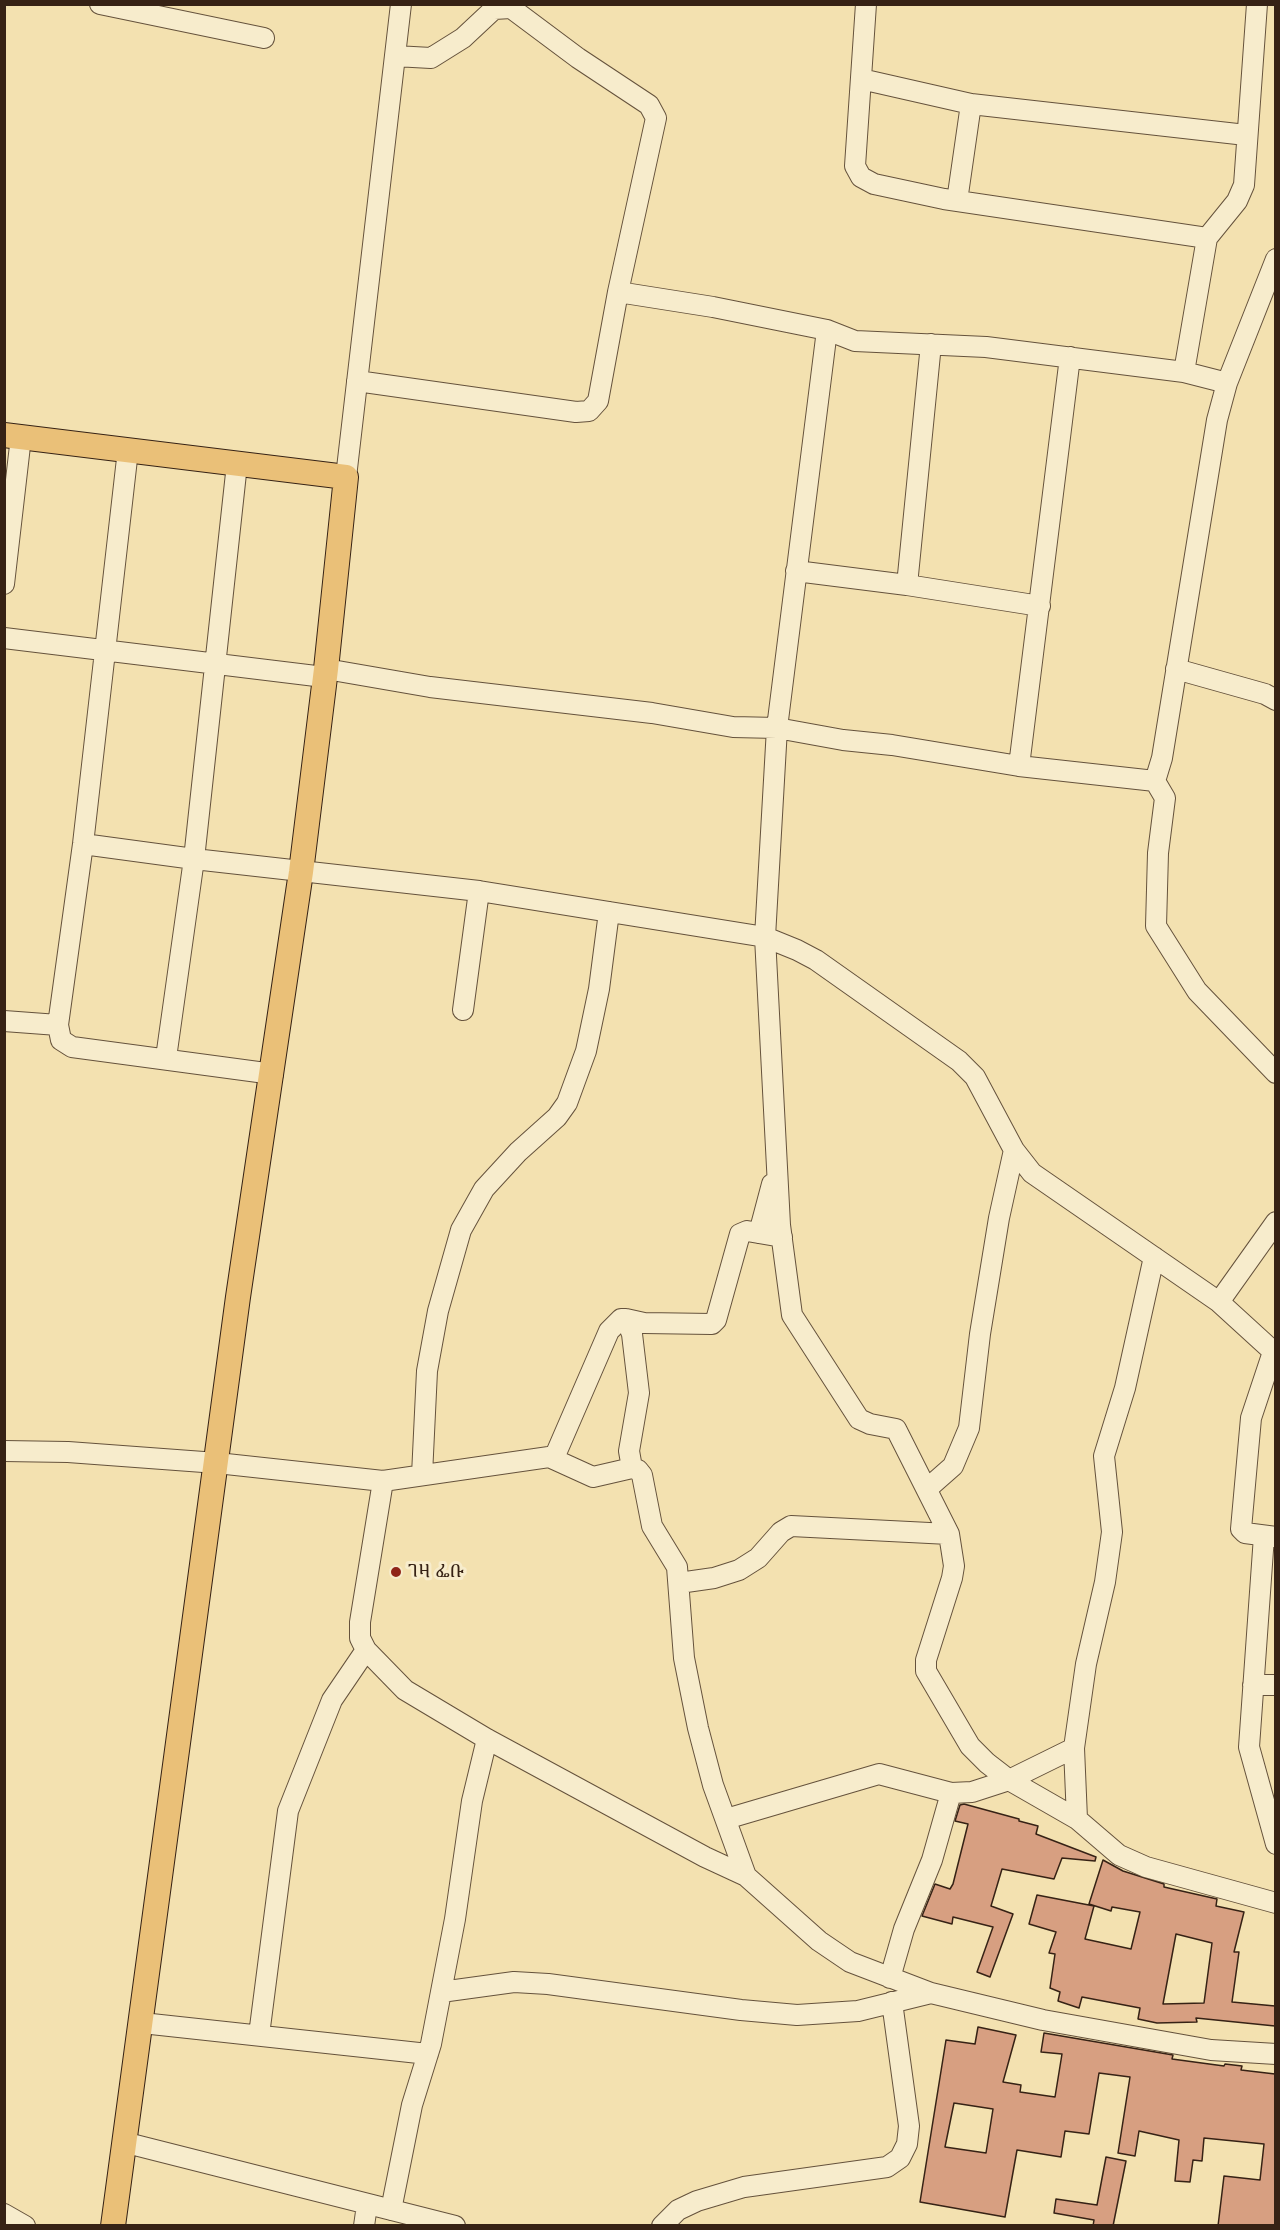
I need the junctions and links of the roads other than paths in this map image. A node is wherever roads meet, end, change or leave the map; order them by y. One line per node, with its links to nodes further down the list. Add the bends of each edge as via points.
1 (100, 4): 5 (street)
2 (402, 4): 6 (street)
3 (866, 4): 7 (street)
4 (1257, 4): 9 (street)
5 (264, 38)
6 (395, 56): 13 (street, via 431,58 463,38 494,9 511,8 649,105 656,118); 18 (street)
7 (861, 79): 8 (street); 10 (street, via 855,166 861,177 874,184)
8 (971, 104): 9 (street); 10 (street)
9 (1246, 135): 11 (street, via 1244,185 1237,201)
10 (957, 201): 11 (street)
11 (1207, 238): 17 (street)
12 (1275, 258): 19 (street)
13 (618, 292): 14 (street); 18 (street, via 597,401 589,411)
14 (827, 330): 15 (street, via 855,341); 24 (street)
15 (931, 344): 16 (street); 26 (street)
16 (1070, 357): 17 (street); 27 (street)
17 (1184, 372): 19 (street)
18 (357, 381): 23 (street)
19 (1227, 383): 31 (street, via 1217,420)
20 (13, 436): 21 (main road); 25 (street)
21 (128, 450): 22 (main road); 29 (street)
22 (237, 464): 23 (main road); 30 (street)
23 (346, 477): 32 (main road)
24 (796, 571): 26 (street); 34 (street)
25 (4, 584)
26 (907, 585): 27 (street)
27 (1040, 606): 35 (street)
28 (4, 638): 29 (street)
29 (105, 651): 30 (street); 37 (street)
30 (214, 665): 32 (street); 38 (street)
31 (1176, 669): 33 (street); 36 (street)
32 (325, 673): 34 (street, via 652,713 733,727); 39 (main road)
33 (1275, 700)
34 (777, 728): 35 (street); 42 (street)
35 (1019, 766): 36 (street)
36 (1155, 782): 47 (street, via 1165,798 1158,853 1156,926 1197,991)
37 (83, 844): 38 (street); 45 (street)
38 (194, 859): 39 (street); 46 (street)
39 (301, 872): 40 (street); 48 (main road)
40 (479, 891): 41 (street); 43 (street)
41 (609, 912): 42 (street); 62 (street, via 586,1051 567,1103 484,1190 461,1230 438,1311 427,1371)
42 (765, 937): 49 (street, via 816,960 959,1061 975,1077); 50 (street)
43 (463, 1010)
44 (4, 1021): 45 (street)
45 (58, 1025): 46 (street, via 61,1040 72,1047)
46 (166, 1058): 48 (street)
47 (1275, 1073)
48 (273, 1074): 60 (main road)
49 (1014, 1150): 54 (street, via 1032,1173); 64 (street, via 982,1322 969,1428 953,1466)
50 (777, 1167): 52 (street); 53 (street)
51 (1275, 1222): 55 (street)
52 (759, 1233): 53 (street); 56 (street, via 740,1234 716,1320 711,1324)
53 (782, 1237): 64 (street, via 792,1315 804,1336 859,1419 896,1429)
54 (1154, 1257): 55 (street); 72 (street, via 1125,1388 1104,1456 1112,1532)
55 (1219, 1302): 57 (street)
56 (626, 1319): 59 (street, via 609,1330); 61 (street, via 632,1334 639,1393 629,1451)
57 (1274, 1353): 66 (street, via 1251,1418 1241,1529)
58 (4, 1451): 60 (street)
59 (554, 1458): 61 (street, via 593,1477); 62 (street)
60 (217, 1463): 63 (street); 84 (main road)
61 (632, 1468): 67 (street, via 642,1475 652,1526 673,1557)
62 (422, 1475): 63 (street)
63 (383, 1481): 68 (street, via 360,1622 360,1638)
64 (928, 1488): 65 (street)
65 (949, 1534): 67 (street, via 791,1526 758,1558 739,1570); 73 (street, via 952,1578 926,1660 927,1671 970,1746)
66 (1270, 1536): 69 (street)
67 (679, 1583): 75 (street, via 684,1658 693,1705)
68 (366, 1650): 71 (street, via 405,1690); 85 (street, via 332,1700 288,1811)
69 (1253, 1684): 70 (street); 77 (street, via 1249,1747)
70 (1275, 1685)
71 (487, 1739): 78 (street); 81 (street, via 472,1801)
72 (1074, 1748): 73 (street); 76 (street)
73 (1009, 1780): 74 (street, via 972,1792); 76 (street)
74 (951, 1793): 75 (street, via 879,1774); 80 (street)
75 (726, 1819): 78 (street)
76 (1077, 1819): 79 (street, via 1119,1855 1146,1867)
77 (1275, 1845)
78 (746, 1876): 80 (street, via 819,1941 850,1962)
79 (1275, 1903)
80 (890, 1978): 82 (street)
81 (441, 1992): 83 (street, via 503,1983 548,1984 797,2015 858,2011); 86 (street)
82 (931, 1993): 83 (street); 87 (street, via 1054,2022 1211,2050)
83 (892, 2002): 96 (street, via 909,2126 900,2158 887,2167 744,2187 678,2210)
84 (142, 2023): 85 (street); 88 (main road)
85 (259, 2035): 86 (street)
86 (428, 2054): 90 (street, via 412,2105)
87 (1275, 2054)
88 (127, 2143): 89 (street); 93 (main road)
89 (367, 2205): 90 (street); 94 (street)
90 (391, 2210): 95 (street)
91 (4, 2214): 92 (street)
92 (26, 2226)
93 (114, 2226)
94 (364, 2226)
95 (455, 2226)
96 (662, 2226)

